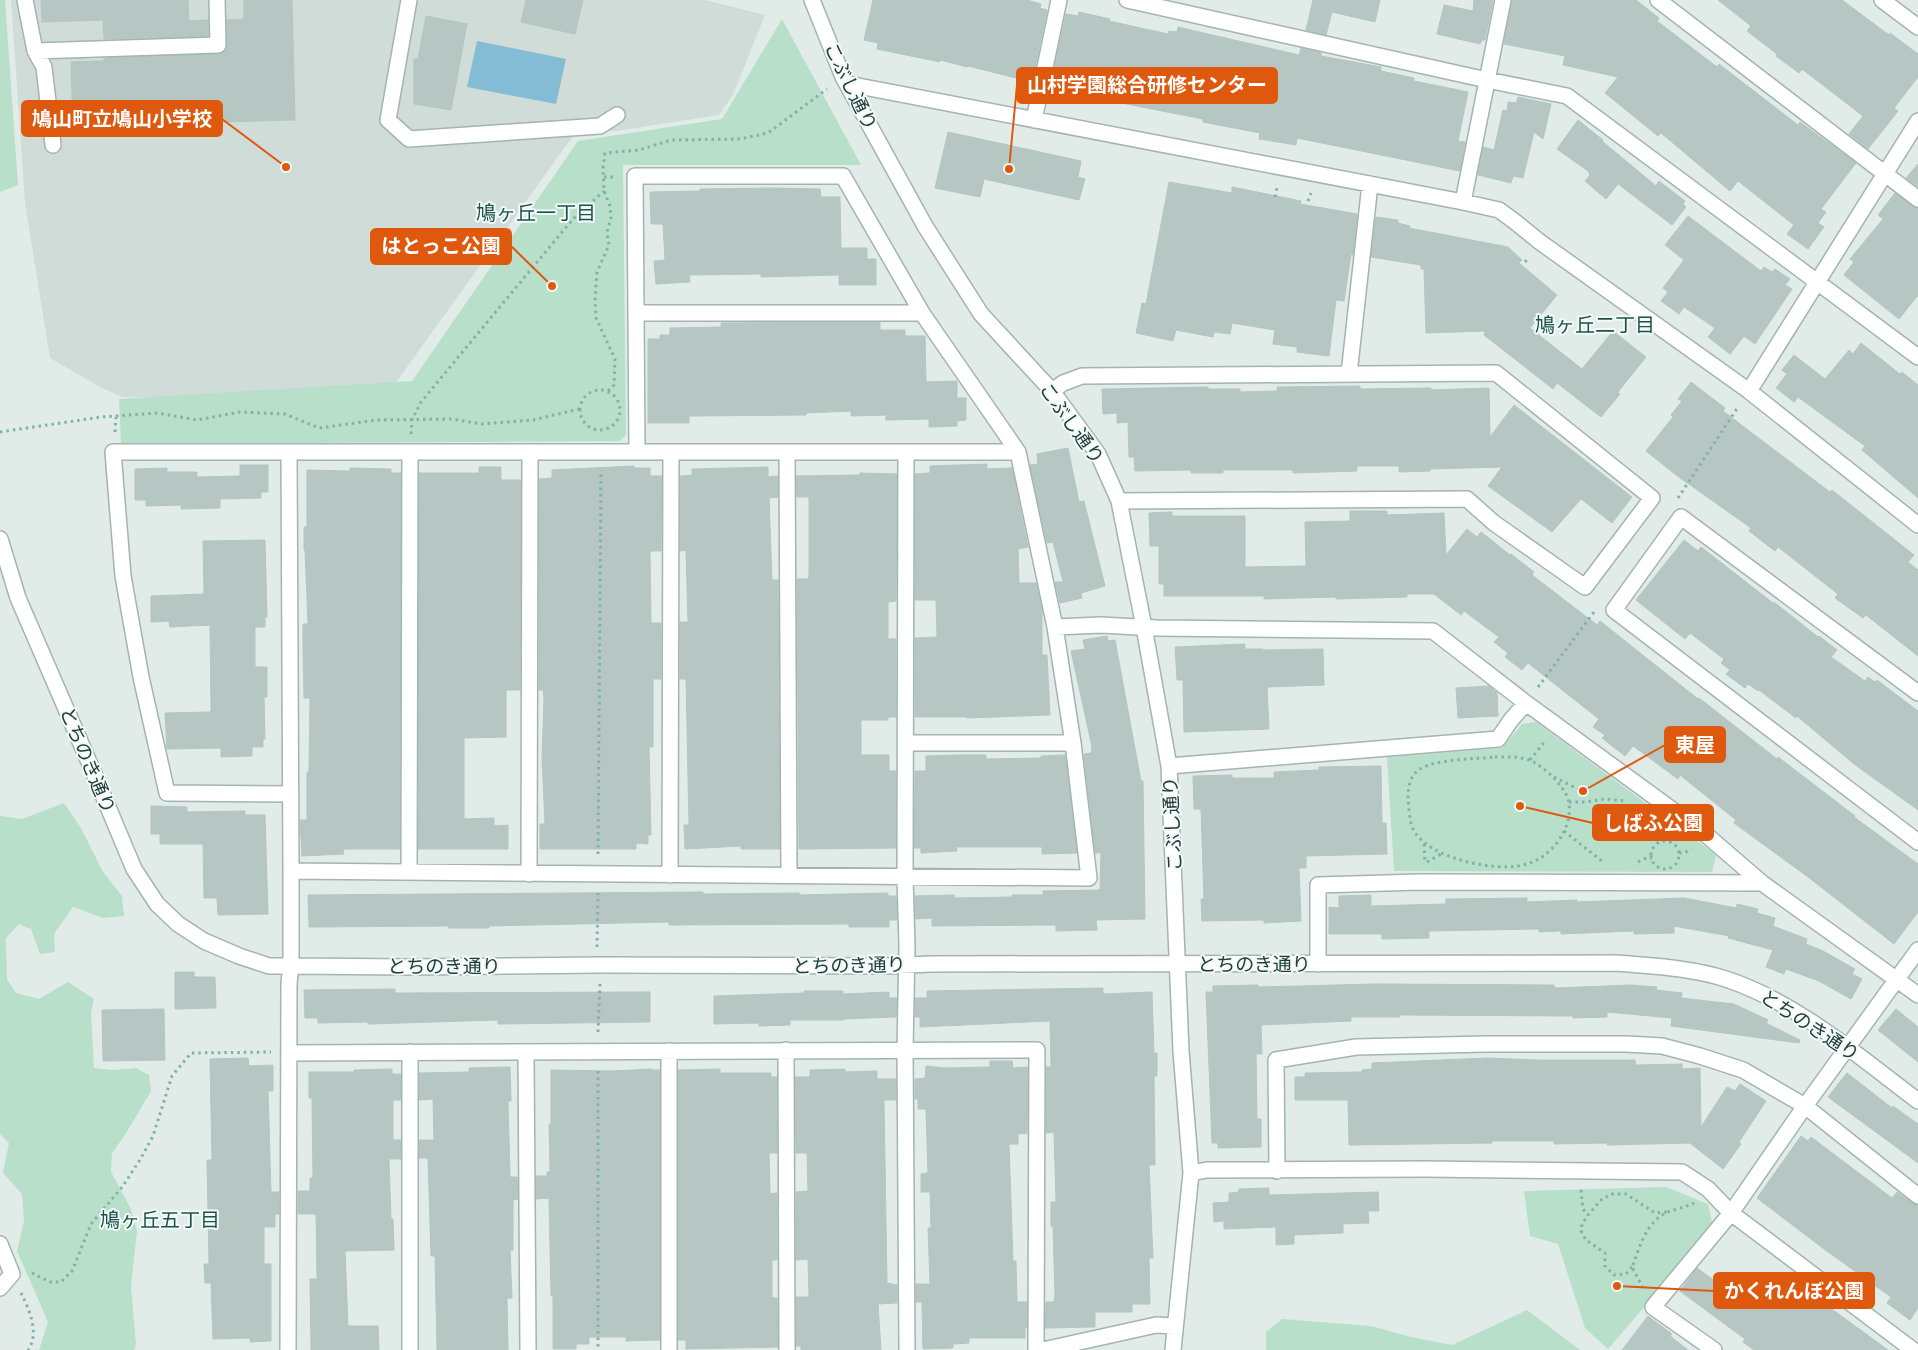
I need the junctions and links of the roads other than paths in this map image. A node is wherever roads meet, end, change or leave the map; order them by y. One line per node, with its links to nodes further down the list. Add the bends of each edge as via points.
1 (25, 0): 11 (street)
2 (217, 0): 11 (street, via 218,45)
3 (409, 0): 14 (street, via 388,120 410,139 600,126)
4 (812, 0): 12 (street, こぶし通り)
5 (1059, 0): 15 (street)
6 (1127, 0): 13 (street)
7 (1503, 0): 13 (street)
8 (1658, 0): 18 (street)
9 (1882, 0): 10 (street)
10 (1918, 27)
11 (35, 51): 17 (street, via 44,67)
12 (846, 80): 15 (street); 27 (street, こぶし通り, via 925,226 981,314)
13 (1487, 80): 21 (street); 22 (street, via 1567,96)
14 (617, 115)
15 (1034, 120): 19 (street)
16 (1918, 121): 18 (street)
17 (53, 145)
18 (1885, 174): 20 (street); 22 (street)
19 (1370, 184): 21 (street); 26 (street)
20 (1918, 199)
21 (1463, 202): 28 (street, via 1499,210)
22 (1818, 281): 25 (street); 28 (street)
23 (636, 313): 24 (street); 24 (street, via 635,176 843,176); 32 (street)
24 (922, 314): 36 (street)
25 (1918, 356)
26 (1349, 374): 27 (street, via 1082,376); 37 (street, via 1496,373 1652,498 1585,587 1494,523 1467,499)
27 (1052, 391): 37 (street, こぶし通り, via 1098,454)
28 (1750, 391): 38 (street)
29 (289, 452): 30 (street); 47 (street); 47 (street, via 113,452 122,576 168,793)
30 (410, 452): 31 (street); 50 (street)
31 (530, 452): 32 (street); 51 (street)
32 (637, 452): 33 (street)
33 (671, 452): 34 (street); 52 (street)
34 (787, 452): 35 (street); 53 (street)
35 (906, 452): 36 (street); 44 (street)
36 (1018, 452): 40 (street)
37 (1119, 501): 41 (street, こぶし通り)
38 (1918, 525)
39 (0, 539): 60 (street, とちのき通り, via 21,606 134,869 157,904 178,924 204,941 269,966)
40 (1054, 627): 41 (street); 45 (street)
41 (1144, 627): 43 (street, via 1433,631); 46 (street, こぶし通り)
42 (1918, 694): 48 (street, via 1681,517 1614,610)
43 (1526, 704): 46 (street, via 1498,739); 55 (street, via 1704,833)
44 (905, 743): 45 (street); 54 (street)
45 (1073, 743): 54 (street, via 1088,878)
46 (1169, 766): 57 (street, こぶし通り)
47 (291, 794): 49 (street)
48 (1918, 842)
49 (291, 871): 50 (street); 60 (street)
50 (409, 872): 51 (street)
51 (529, 874): 52 (street)
52 (670, 875): 53 (street)
53 (789, 876): 54 (street)
54 (905, 877): 59 (street)
55 (1762, 883): 58 (street, via 1420,882 1318,885); 61 (street)
56 (1918, 950): 61 (street)
57 (1178, 963): 58 (street, とちのき通り); 59 (street, とちのき通り); 73 (street, こぶし通り)
58 (1318, 964): 63 (street, とちのき通り, via 1617,964 1679,969 1755,990 1792,1009)
59 (907, 965): 60 (street, とちのき通り); 65 (street)
60 (291, 966): 69 (street)
61 (1896, 979): 62 (street); 63 (street)
62 (1918, 995)
63 (1848, 1047): 70 (street, とちのき通り); 71 (street)
64 (786, 1050): 65 (street); 66 (street); 83 (street)
65 (905, 1050): 84 (street); 85 (street, via 1037,1050)
66 (669, 1051): 68 (street); 82 (street)
67 (410, 1052): 68 (street); 69 (street); 80 (street)
68 (526, 1052): 81 (street)
69 (289, 1053): 79 (street)
70 (1918, 1101)
71 (1805, 1106): 72 (street, via 1743,1070 1662,1046 1485,1044 1356,1047 1276,1060); 74 (street); 75 (street)
72 (1277, 1171): 73 (street, via 1208,1170); 75 (street, via 1682,1172 1708,1190)
73 (1191, 1173): 78 (street, こぶし通り)
74 (1918, 1196)
75 (1731, 1213): 88 (street, via 1653,1307); 89 (street)
76 (0, 1244): 77 (street, via 12,1274)
77 (0, 1288)
78 (1174, 1326): 86 (street, via 1156,1325); 87 (street, こぶし通り)
79 (288, 1350)
80 (410, 1350)
81 (528, 1350)
82 (670, 1350)
83 (787, 1350)
84 (907, 1350)
85 (1036, 1350)
86 (1043, 1350)
87 (1172, 1350)
88 (1714, 1350)
89 (1912, 1350)

